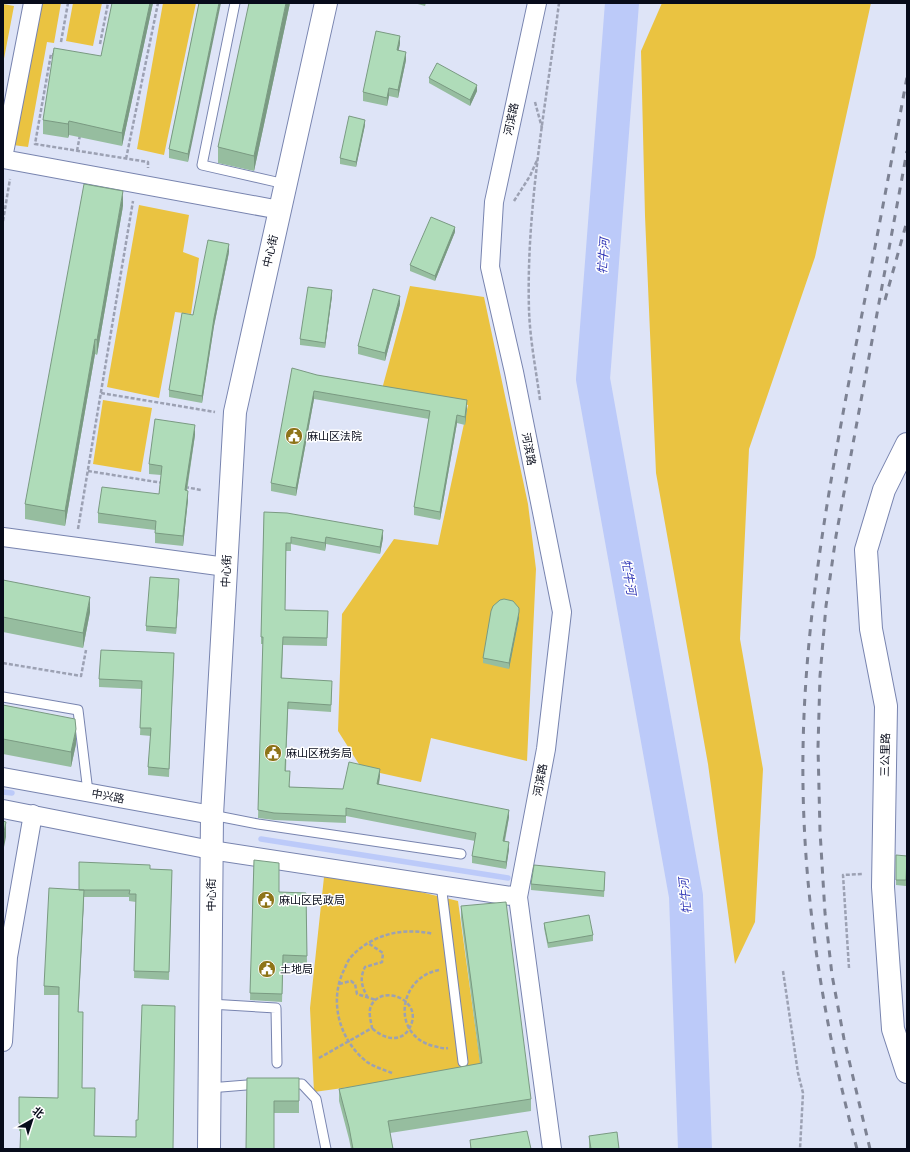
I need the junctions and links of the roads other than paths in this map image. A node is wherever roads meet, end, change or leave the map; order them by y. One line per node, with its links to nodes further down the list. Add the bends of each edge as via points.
1 (33, 3): 5 (street)
2 (236, 3): 6 (lane, via 202,165)
3 (326, 3): 6 (main road, 中心街)
4 (537, 3): 20 (street, 河滨路, via 494,202 490,268 514,372 562,612 546,749)
5 (6, 164): 7 (street)
6 (285, 184): 7 (main road, 中心街)
7 (280, 210): 10 (main road, 中心街, via 235,412)
8 (907, 444): 25 (main road, 三公里路, via 884,490 866,550 871,629 886,706 883,887 893,1029)
9 (3, 537): 10 (street)
10 (226, 567): 16 (main road, 中心街)
11 (3, 697): 13 (lane, via 78,710)
12 (3, 777): 13 (street, 中兴路)
13 (88, 792): 16 (street, 中兴路)
14 (3, 809): 15 (street)
15 (32, 814): 17 (street); 22 (street, via 8,957)
16 (212, 815): 17 (main road, 中心街); 18 (lane)
17 (211, 850): 19 (street); 21 (main road, 中心街)
18 (461, 854)
19 (441, 884): 20 (street); 23 (lane)
20 (518, 897): 29 (street, 河滨路)
21 (210, 1004): 24 (lane, via 276,1008); 26 (main road, 中心街)
22 (3, 1042)
23 (463, 1062)
24 (277, 1063)
25 (907, 1072)
26 (209, 1088): 27 (main road, 中心街); 28 (lane, via 241,1084 302,1084 316,1099)
27 (209, 1149)
28 (326, 1149)
29 (552, 1149)

